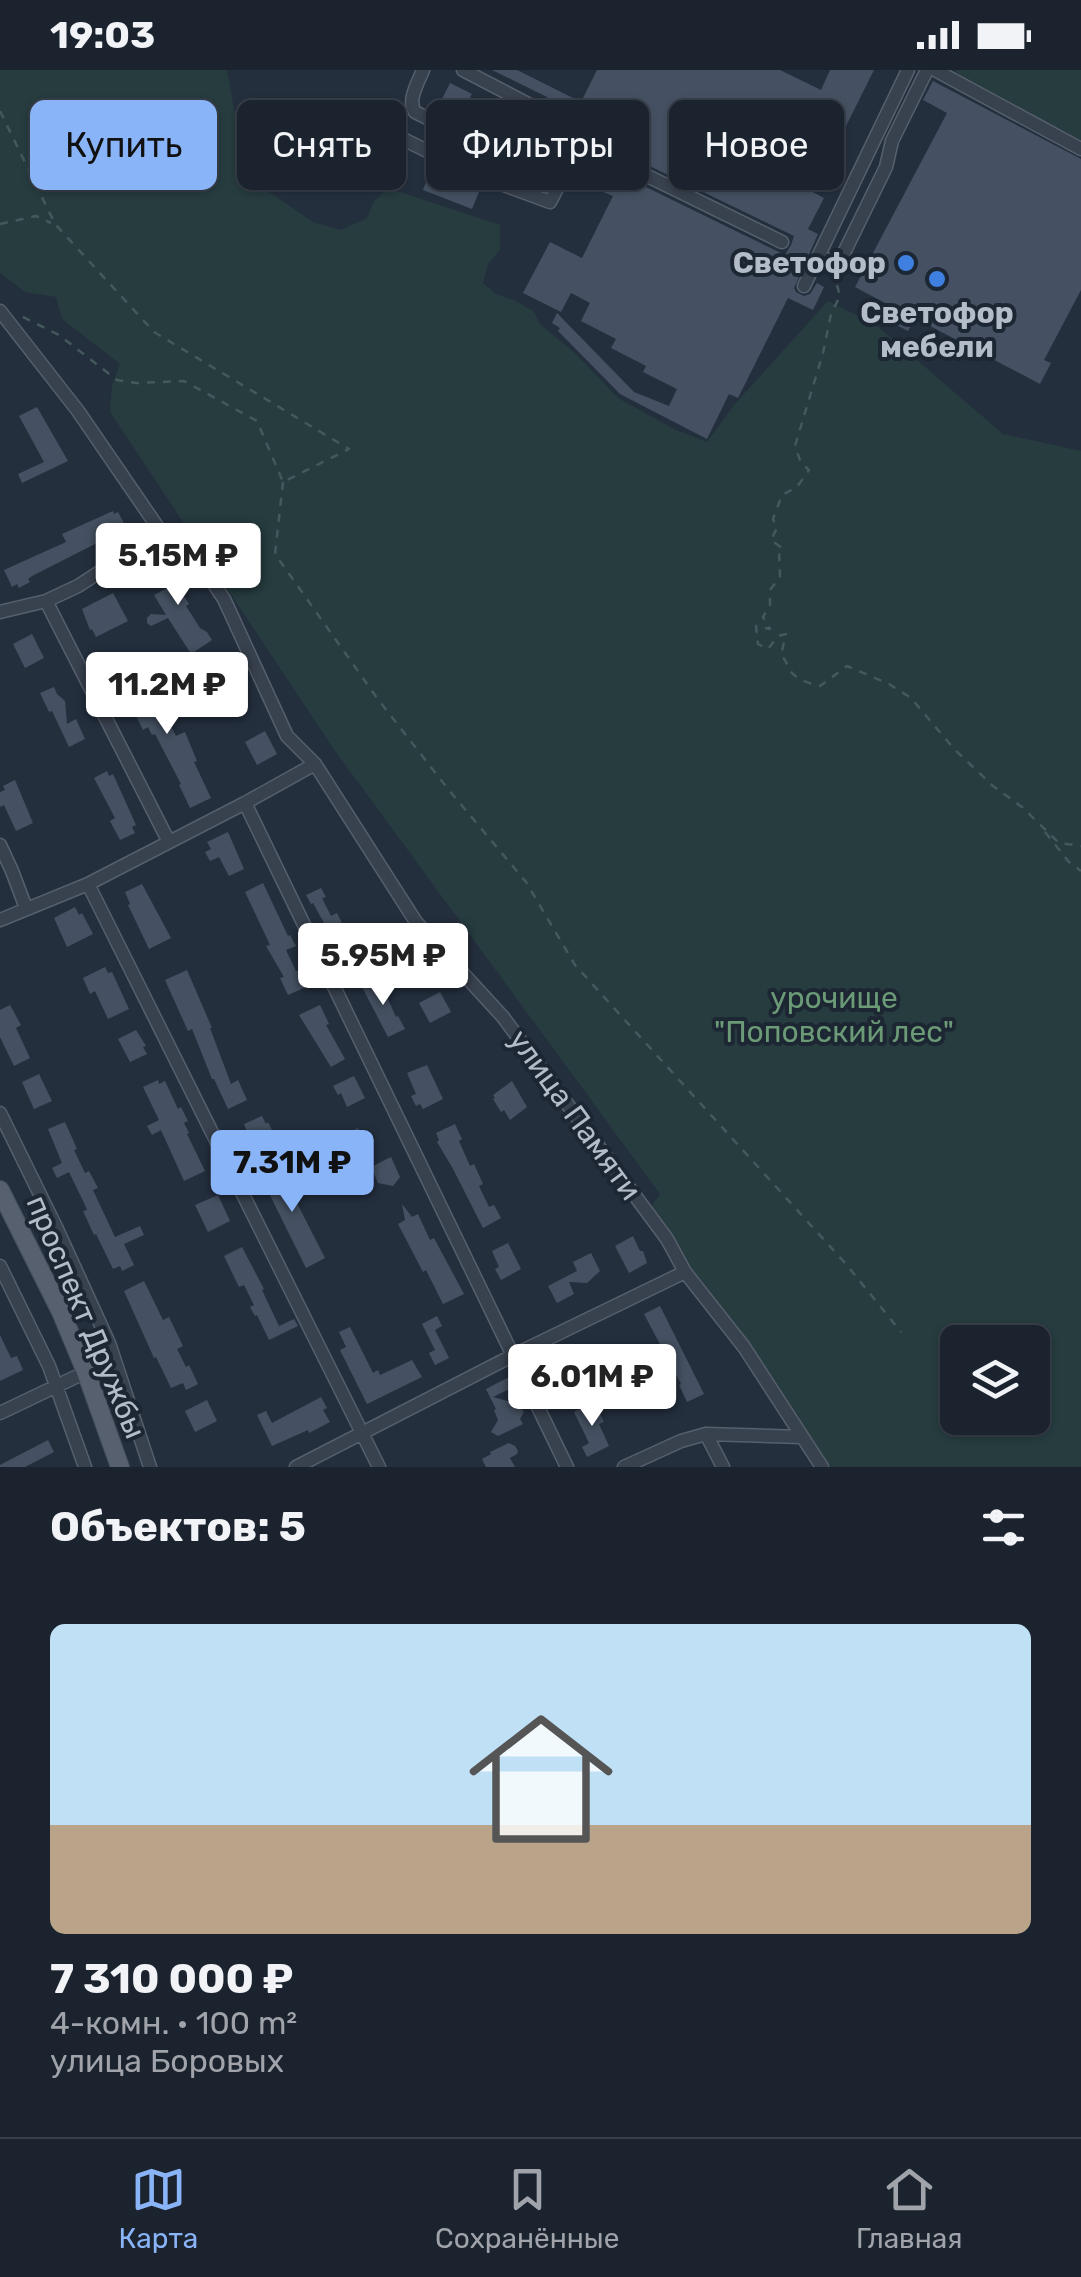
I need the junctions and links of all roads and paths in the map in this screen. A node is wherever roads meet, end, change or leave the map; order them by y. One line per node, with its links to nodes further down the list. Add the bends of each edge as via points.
1 (423, 70): 8 (street, via 411,101 415,112 564,175 550,202)
2 (463, 70): 6 (street)
3 (908, 70): 14 (street)
4 (927, 70): 14 (street, via 838,265)
5 (935, 70): 9 (street)
6 (521, 100)
7 (0, 111): 12 (path)
8 (406, 141)
9 (1081, 149)
10 (649, 177): 13 (street)
11 (0, 224): 12 (path, via 36,216)
12 (54, 224): 18 (path, via 154,332 349,448)
13 (782, 242)
14 (820, 256): 16 (street)
15 (837, 285): 24 (path, via 840,296 795,446 809,470 782,495 773,519 771,540 782,548 780,577 763,617 770,629 756,626 758,644 768,649 786,634 781,656 808,683 820,686 847,666 911,698 954,749)
16 (804, 286)
17 (2, 314): 18 (path, via 21,314 59,335 117,380 184,381 258,421); 19 (street, улица Памяти)
18 (283, 482): 36 (path, via 275,554 377,698 526,882 575,965)
19 (161, 532): 20 (street); 22 (street, улица Памяти, via 199,562 224,598 287,736)
20 (46, 601): 21 (street); 25 (street)
21 (0, 612)
22 (315, 764): 23 (street); 35 (street, улица Памяти, via 416,922 503,1017)
23 (246, 803): 25 (street); 37 (street)
24 (1040, 826): 27 (path, via 1059,843); 28 (path)
25 (169, 842): 29 (street)
26 (0, 844): 30 (street)
27 (1081, 846)
28 (1081, 871)
29 (88, 884): 30 (street); 41 (street)
30 (26, 908): 31 (street)
31 (0, 920)
32 (0, 1113): 46 (street, via 109,1343)
33 (0, 1190): 38 (main road, проспект Дружбы)
34 (0, 1266): 39 (street)
35 (685, 1272): 37 (street); 43 (street, улица Памяти)
36 (901, 1332)
37 (514, 1355): 41 (street); 49 (street)
38 (86, 1372): 39 (street); 45 (main road, проспект Дружбы)
39 (56, 1386): 40 (street); 44 (street)
40 (0, 1413)
41 (363, 1432): 47 (street); 48 (street)
42 (706, 1434): 43 (street); 50 (street); 51 (street)
43 (802, 1437): 52 (street, улица Памяти)
44 (85, 1467)
45 (120, 1467)
46 (150, 1467)
47 (296, 1467)
48 (379, 1467)
49 (567, 1467)
50 (624, 1467)
51 (723, 1467)
52 (822, 1467)

